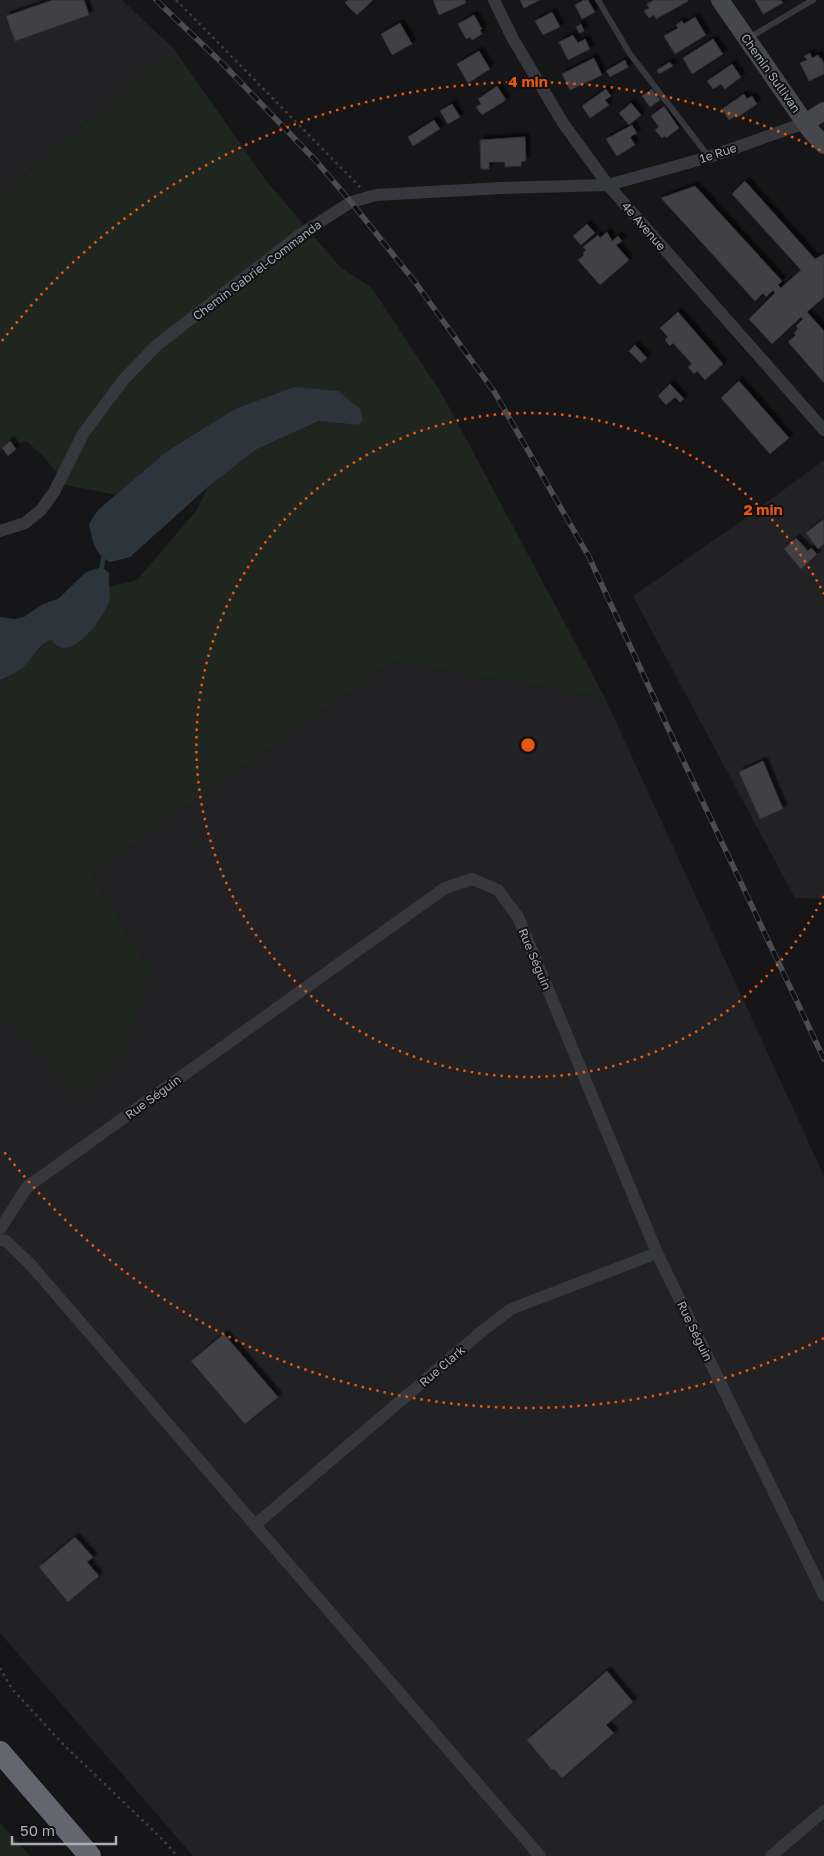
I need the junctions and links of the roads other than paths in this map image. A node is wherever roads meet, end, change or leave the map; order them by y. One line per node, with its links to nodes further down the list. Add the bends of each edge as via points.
1 (494, 0): 10 (street, 4e Avenue, via 513,39 563,123)
2 (598, 0): 9 (lane, via 630,54)
3 (720, 0): 5 (street, Chemin Sullivan)
4 (813, 0): 5 (lane)
5 (747, 39): 7 (street, Chemin Sullivan)
6 (824, 111): 7 (street, 1e Rue)
7 (805, 123): 8 (street, Chemin Sullivan); 9 (street, 1e Rue)
8 (824, 145)
9 (708, 157): 10 (street, 1e Rue)
10 (608, 185): 11 (street, 4e Avenue); 12 (street, Chemin Gabriel-Commanda, via 376,195 351,202 301,234 157,345 124,379 83,434 54,492 41,510 24,523)
11 (824, 430)
12 (0, 531)
13 (0, 1229): 15 (street, Rue Séguin, via 27,1187 446,888 472,879 498,890 518,918)
14 (0, 1240): 16 (street, via 6,1241 31,1265)
15 (657, 1253): 16 (street, Rue Clark, via 511,1309); 17 (street, Rue Séguin)
16 (255, 1525): 21 (street)
17 (824, 1595)
18 (0, 1752): 20 (highway)
19 (824, 1811): 22 (street)
20 (90, 1856)
21 (540, 1856)
22 (771, 1856)

